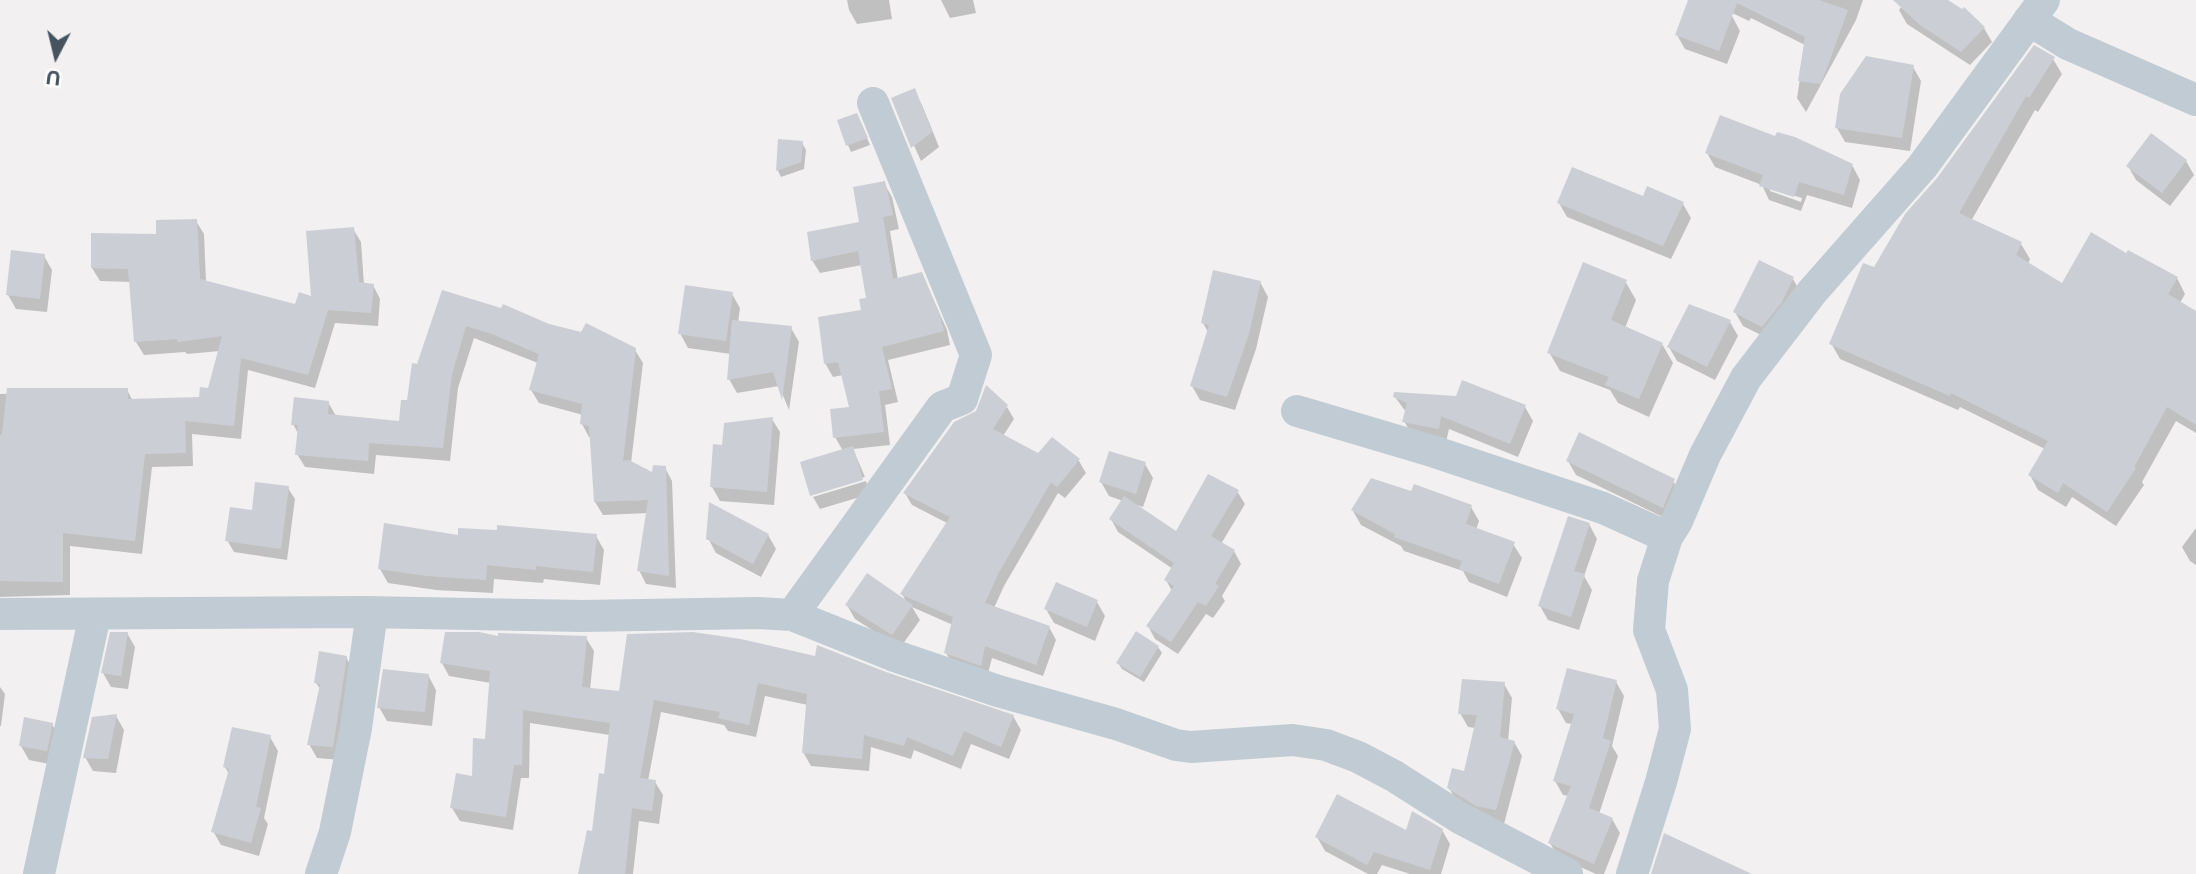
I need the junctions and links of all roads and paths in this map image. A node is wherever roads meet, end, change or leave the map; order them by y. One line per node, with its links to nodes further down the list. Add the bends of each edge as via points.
1 (2037, 10): 2 (street, via 2068,44); 5 (street, via 1922,167 1812,292 1746,377)
2 (2196, 100)
3 (873, 103): 9 (street, via 976,355 962,399 942,407)
4 (1297, 411): 5 (street, via 1603,508)
5 (1667, 537): 13 (street, via 1653,581 1648,630 1672,690 1675,729)
6 (372, 612): 8 (street); 9 (street); 11 (street, via 356,728 335,832)
7 (0, 614): 8 (street)
8 (95, 615): 10 (street)
9 (792, 615): 12 (street, via 998,691 1176,745 1293,740 1326,745 1394,776 1460,818)
10 (39, 874)
11 (321, 874)
12 (1567, 874)
13 (1632, 874)

